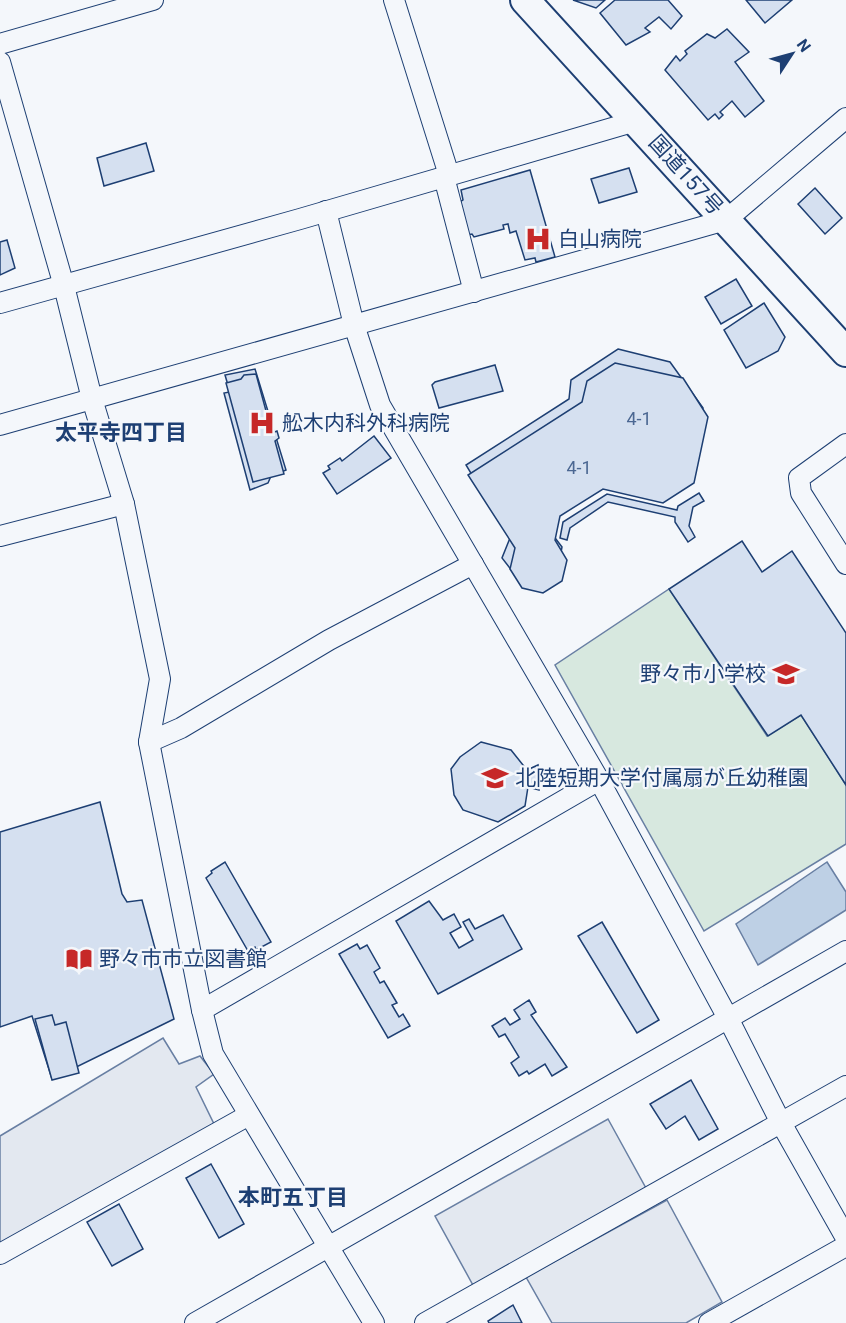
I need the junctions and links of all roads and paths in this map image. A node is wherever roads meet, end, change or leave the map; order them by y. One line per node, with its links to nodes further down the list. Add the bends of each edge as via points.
1 (153, 0): 4 (street)
2 (394, 0): 8 (street)
3 (525, 0): 7 (highway, 国道157号)
4 (0, 44)
5 (0, 62): 11 (street)
6 (846, 118): 10 (street)
7 (636, 121): 8 (street); 10 (highway, 国道157号)
8 (446, 176): 9 (street); 12 (street)
9 (326, 211): 11 (street); 14 (street)
10 (726, 220): 12 (street); 15 (highway, 国道157号)
11 (64, 286): 13 (street); 16 (street)
12 (474, 292): 14 (street)
13 (0, 303)
14 (354, 325): 16 (street); 21 (street, via 380,405)
15 (846, 351)
16 (92, 399): 17 (street); 19 (street)
17 (0, 425)
18 (846, 444): 22 (street, via 799,478 801,493)
19 (124, 504): 20 (street); 23 (street, via 160,679)
20 (0, 536)
21 (473, 564): 23 (street, via 329,640 181,728); 24 (street)
22 (846, 564)
23 (148, 742): 26 (street)
24 (599, 780): 26 (street); 27 (street)
25 (846, 951): 27 (street)
26 (202, 1010): 29 (street, via 213,1054)
27 (729, 1020): 30 (street); 33 (street)
28 (846, 1086): 30 (street)
29 (249, 1115): 33 (street); 34 (street)
30 (781, 1122): 31 (street); 37 (street)
31 (846, 1238)
32 (846, 1246): 38 (street)
33 (330, 1248): 35 (street); 36 (street)
34 (0, 1254)
35 (195, 1323)
36 (374, 1323)
37 (424, 1323)
38 (709, 1323)

